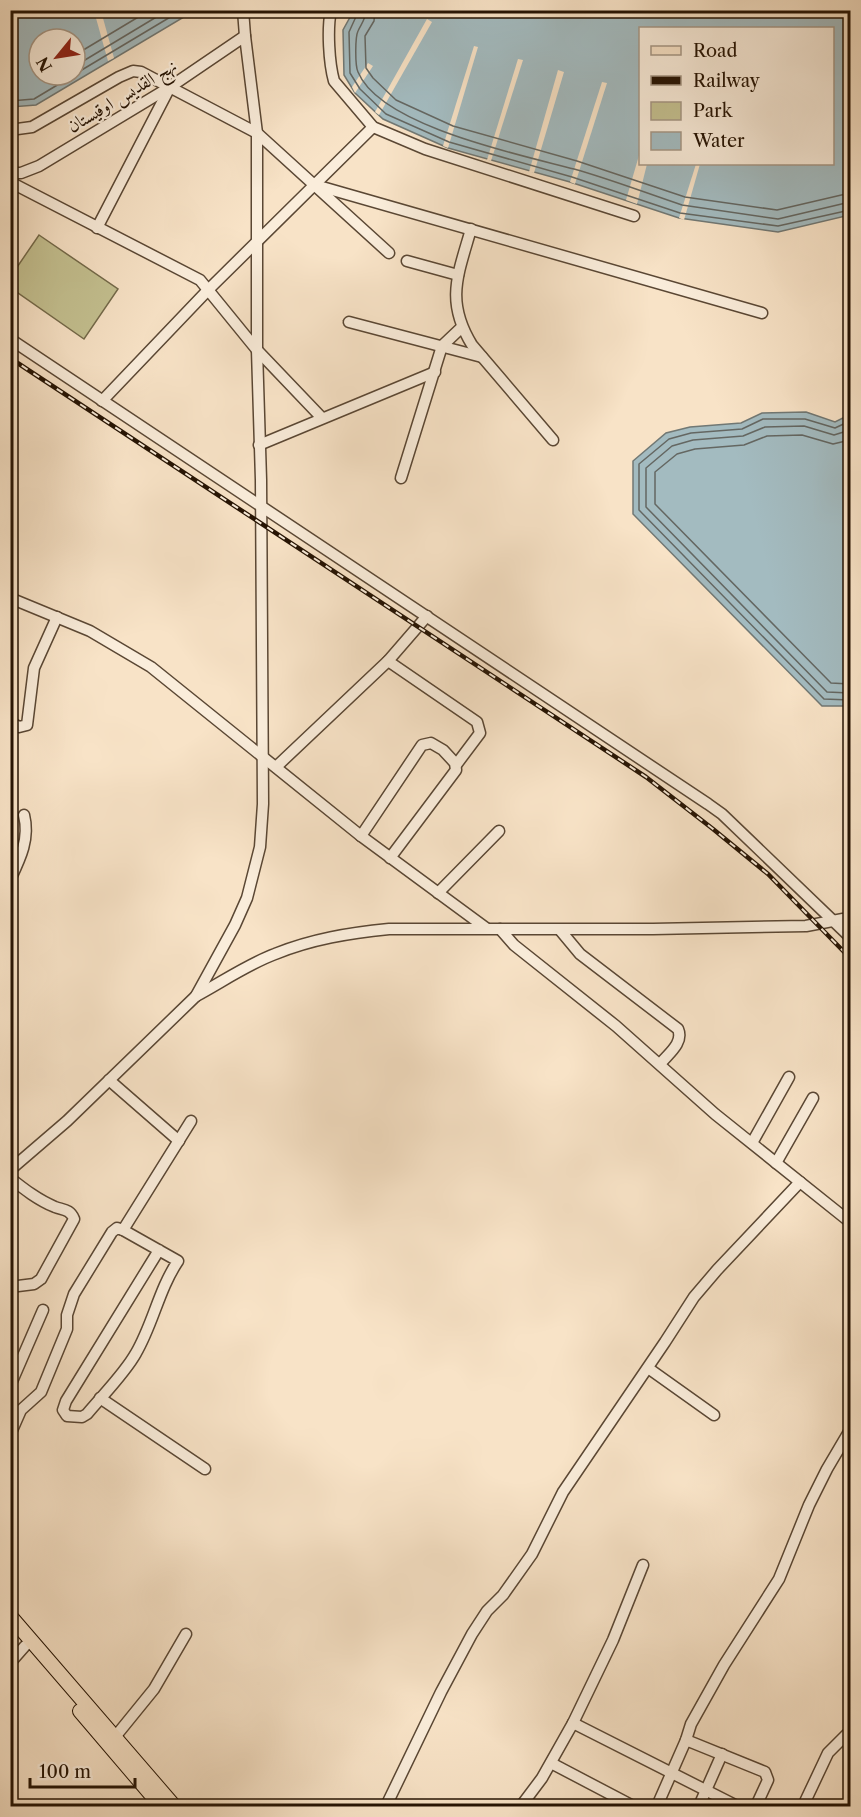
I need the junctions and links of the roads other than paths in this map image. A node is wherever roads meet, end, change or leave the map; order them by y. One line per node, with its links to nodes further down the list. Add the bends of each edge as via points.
1 (243, 10): 3 (street)
2 (331, 10): 5 (street, via 331,73)
3 (245, 36): 4 (street, نهج القديس اوقيستان); 7 (street)
4 (170, 87): 6 (street, via 133,71 32,127); 7 (street); 8 (street, نهج القديس اوقيستان, via 39,166); 12 (street)
5 (374, 127): 10 (street); 11 (street, via 425,149)
6 (10, 130)
7 (257, 133): 10 (street); 14 (street)
8 (10, 173)
9 (10, 182): 12 (street)
10 (315, 184): 13 (street); 14 (street); 15 (street)
11 (634, 216)
12 (97, 228): 18 (street, via 200,280)
13 (471, 229): 17 (street); 19 (street)
14 (258, 242): 18 (street); 24 (street)
15 (389, 253)
16 (407, 261): 17 (street)
17 (458, 275): 21 (street, via 456,293)
18 (208, 290): 24 (street); 27 (street)
19 (762, 313)
20 (349, 322): 23 (street)
21 (461, 328): 23 (street); 25 (street)
22 (10, 339): 27 (street)
23 (442, 346): 25 (street); 26 (street)
24 (257, 350): 28 (street); 30 (street)
25 (483, 357): 29 (street)
26 (435, 372): 28 (street); 31 (street)
27 (102, 401): 32 (street)
28 (321, 417): 30 (street)
29 (553, 441)
30 (259, 445): 32 (street)
31 (401, 478)
32 (261, 505): 34 (street); 38 (street)
33 (10, 598): 35 (street)
34 (427, 616): 36 (street); 47 (street, via 722,814)
35 (57, 617): 37 (street, via 34,668 27,725 19,727); 38 (street, via 121,647 151,667)
36 (388, 661): 39 (street, via 477,722 480,733); 40 (street)
37 (10, 722)
38 (263, 756): 40 (street); 53 (street, via 260,847 254,874 236,924)
39 (456, 765): 43 (street, via 434,745 422,745); 44 (street)
40 (276, 767): 43 (street)
41 (24, 815): 45 (street, via 26,842)
42 (499, 831): 46 (street)
43 (361, 836): 44 (street)
44 (390, 858): 46 (street)
45 (10, 880)
46 (438, 893): 49 (street)
47 (834, 921): 48 (street); 51 (street, via 806,926); 52 (street)
48 (850, 921)
49 (486, 928): 50 (street); 53 (street, via 389,929 326,938 273,954)
50 (500, 929): 51 (street); 54 (street, via 514,945)
51 (560, 930): 54 (street, via 580,954 678,1029 681,1037)
52 (850, 937)
53 (196, 996): 56 (street)
54 (660, 1064): 60 (street)
55 (789, 1077): 60 (street)
56 (109, 1080): 59 (street); 62 (street)
57 (813, 1098): 61 (street)
58 (191, 1121): 59 (street)
59 (179, 1141): 66 (street)
60 (752, 1143): 61 (street)
61 (776, 1163): 64 (street)
62 (10, 1170)
63 (10, 1178): 68 (street, via 29,1193 70,1212 74,1219 41,1279 34,1284)
64 (800, 1182): 65 (street); 70 (street, via 694,1297)
65 (850, 1222)
66 (123, 1230): 67 (street); 75 (street, via 117,1228 112,1232 74,1294 67,1315 68,1329 41,1392 21,1410)
67 (159, 1250): 72 (street, via 178,1261 165,1282 135,1355); 72 (street, via 66,1401 64,1413 72,1418 82,1417)
68 (10, 1287)
69 (43, 1310): 71 (street)
70 (648, 1368): 73 (street); 93 (street, via 563,1492 532,1554 472,1634)
71 (10, 1386)
72 (100, 1398): 76 (street)
73 (714, 1415)
74 (850, 1430): 86 (street, via 809,1504 779,1579 724,1665)
75 (10, 1435)
76 (205, 1469)
77 (643, 1564): 83 (street, via 617,1631)
78 (10, 1616): 85 (main road)
79 (10, 1630): 81 (main road)
80 (186, 1634): 85 (street, via 154,1689)
81 (25, 1646): 82 (street); 91 (main road)
82 (10, 1664)
83 (573, 1723): 88 (street); 89 (street)
84 (850, 1731): 100 (street, via 828,1753)
85 (116, 1737): 92 (main road)
86 (686, 1740): 87 (street); 89 (street)
87 (722, 1754): 90 (street); 99 (street, via 765,1772 768,1780)
88 (551, 1763): 94 (street); 95 (street)
89 (671, 1774): 90 (street); 96 (street)
90 (706, 1791): 97 (street); 98 (street)
91 (161, 1806)
92 (174, 1806)
93 (386, 1806)
94 (521, 1806)
95 (633, 1806)
96 (657, 1806)
97 (699, 1806)
98 (737, 1806)
99 (756, 1806)
100 (803, 1806)

